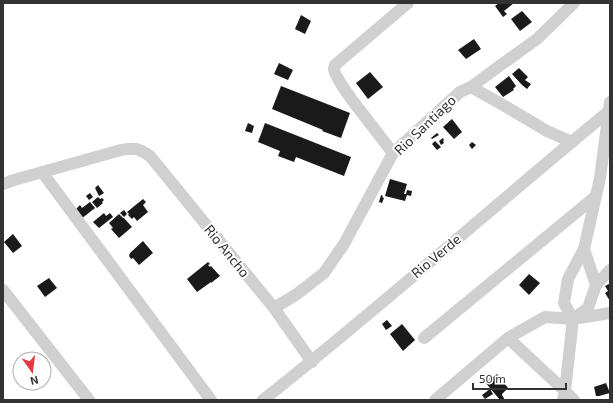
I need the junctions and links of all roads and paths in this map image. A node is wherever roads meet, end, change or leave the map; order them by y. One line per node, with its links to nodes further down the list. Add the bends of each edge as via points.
1 (408, 3): 6 (street, via 335,65 334,69 340,84)
2 (574, 3): 3 (street, Rio Santiago, via 537,40)
3 (471, 87): 5 (street, via 547,131); 6 (street, Rio Santiago, via 449,101)
4 (609, 107): 5 (street, Rio Verde); 9 (street, via 600,178)
5 (572, 142): 19 (street, Rio Verde)
6 (394, 153): 14 (street, Rio Santiago, via 344,244 324,273)
7 (42, 172): 8 (street); 14 (street, Rio Ancho, via 121,150 141,150 150,156); 22 (street)
8 (3, 184)
9 (595, 197): 10 (street); 17 (street)
10 (584, 248): 12 (street); 16 (street, via 568,279 564,303)
11 (610, 270): 12 (street)
12 (596, 285): 16 (street, via 588,308)
13 (3, 290): 21 (street)
14 (274, 308): 19 (street, Rio Ancho)
15 (610, 313): 16 (street)
16 (573, 319): 18 (street, via 545,317); 20 (street)
17 (424, 338)
18 (508, 338): 20 (street); 24 (street)
19 (312, 362): 23 (street, Rio Verde)
20 (567, 397)
21 (89, 400)
22 (211, 400)
23 (263, 400)
24 (435, 400)

